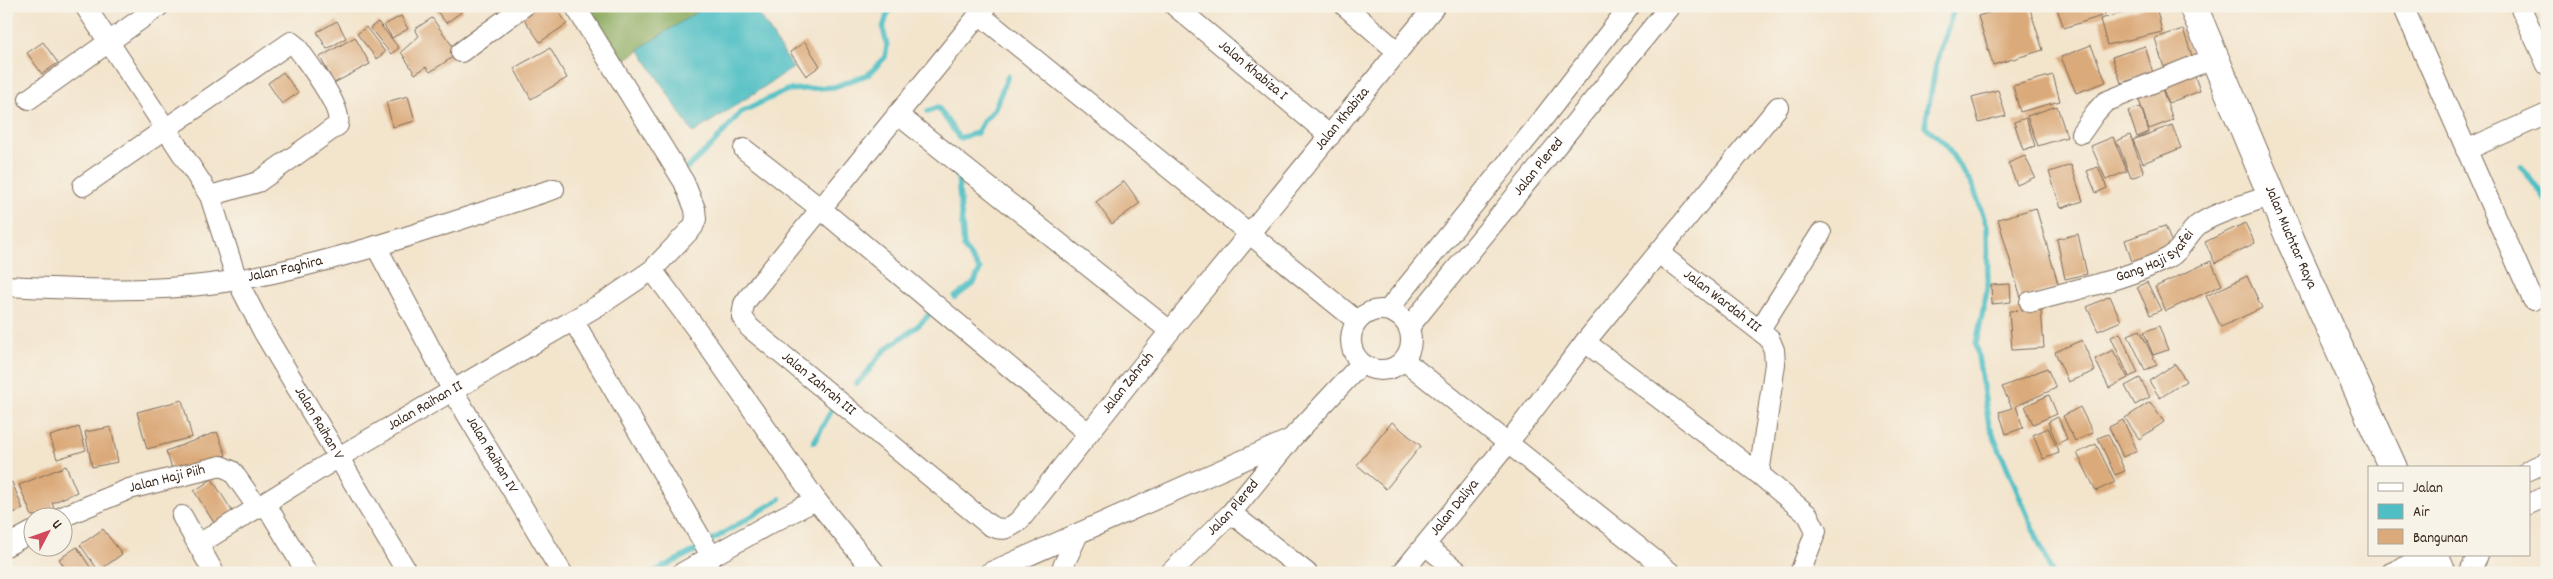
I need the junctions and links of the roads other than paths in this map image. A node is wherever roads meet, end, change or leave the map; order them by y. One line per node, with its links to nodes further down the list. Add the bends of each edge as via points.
1 (85, 6): 14 (street, Jalan Raihan V)
2 (159, 6): 14 (street)
3 (524, 6): 15 (street)
4 (575, 6): 39 (street, Jalan Raihan II, via 671,158 695,209 693,227)
5 (1176, 6): 26 (street, Jalan Khabiza I)
6 (1345, 6): 16 (street)
7 (1435, 6): 16 (street, Jalan Khabiza)
8 (1630, 6): 23 (street)
9 (1670, 6): 27 (street, Jalan Plered)
10 (2193, 6): 17 (highway, Jalan Muchtar Raya)
11 (2403, 6): 29 (street)
12 (2520, 6): 18 (street)
13 (983, 10): 21 (street); 35 (street)
14 (109, 42): 19 (street); 24 (street, Jalan Raihan V)
15 (461, 52)
16 (1398, 52): 26 (street, Jalan Khabiza)
17 (2214, 58): 25 (street, via 2105,102); 32 (highway, Jalan Muchtar Raya)
18 (2547, 65)
19 (29, 99)
20 (1778, 107): 38 (street, Jalan Daliya)
21 (897, 114): 34 (street); 49 (street)
22 (2547, 114): 29 (street)
23 (1538, 125): 27 (street); 44 (street)
24 (165, 128): 30 (street); 33 (street, Jalan Raihan V); 33 (street, via 291,42 296,46 329,96 338,115 338,125 258,182)
25 (2081, 133)
26 (1330, 136): 35 (street, Jalan Khabiza)
27 (1560, 141): 47 (street, Jalan Plered)
28 (744, 149): 34 (street)
29 (2466, 150): 42 (street)
30 (83, 186)
31 (554, 189): 37 (street, Jalan Faghira)
32 (2272, 195): 43 (street, Gang Haji Syafei, via 2204,221 2167,259 2096,284); 59 (highway, Jalan Muchtar Raya)
33 (210, 196): 40 (street, Jalan Raihan V)
34 (821, 209): 54 (street); 69 (street, Jalan Zahrah III, via 744,304 744,322 989,525)
35 (1251, 233): 46 (street); 49 (street, Jalan Zahrah)
36 (1821, 233): 48 (street)
37 (376, 246): 40 (street, Jalan Faghira); 53 (street, Jalan Raihan IV)
38 (1660, 254): 48 (street, Jalan Wardah III); 50 (street, Jalan Daliya)
39 (652, 270): 45 (street, Jalan Raihan II); 63 (street)
40 (237, 280): 41 (street, Jalan Faghira, via 160,287 66,289); 57 (street, Jalan Raihan V, via 273,349)
41 (6, 286)
42 (2532, 300)
43 (2030, 302)
44 (1388, 310): 46 (street, via 1366,313); 47 (street, via 1400,316)
45 (573, 320): 53 (street, Jalan Raihan II); 75 (street)
46 (1357, 322): 52 (street, via 1350,343)
47 (1409, 327): 51 (street, via 1411,350)
48 (1760, 329): 61 (street, Jalan Wardah III, via 1769,338 1775,364)
49 (1170, 331): 54 (street, Jalan Zahrah)
50 (1585, 342): 56 (street, Jalan Daliya); 61 (street)
51 (1405, 361): 52 (street, via 1384,371 1372,370); 56 (street)
52 (1361, 364): 55 (street, Jalan Plered)
53 (453, 390): 57 (street, Jalan Raihan II); 81 (street, Jalan Raihan IV)
54 (1088, 433): 69 (street, Jalan Zahrah, via 1020,520)
55 (1291, 439): 67 (street, Jalan Plered); 70 (street)
56 (1508, 443): 74 (street, Jalan Daliya); 90 (street)
57 (339, 458): 65 (street, Jalan Raihan II); 78 (street, Jalan Raihan V)
58 (2547, 462): 60 (street)
59 (2392, 466)
60 (2530, 470)
61 (1759, 474): 91 (street, via 1802,509 1814,524 1815,537)
62 (2547, 496): 64 (street)
63 (816, 500): 75 (street); 83 (street)
64 (2530, 504)
65 (261, 505): 66 (street, Jalan Haji Piih, via 232,471 221,466 129,489); 72 (street, Jalan Raihan II); 80 (street, Jalan Haji Piih)
66 (72, 513)
67 (1231, 514): 86 (street, Jalan Plered); 87 (street)
68 (182, 516): 72 (street)
69 (1004, 530)
70 (1078, 534): 84 (street); 85 (street)
71 (22, 537): 73 (street)
72 (199, 544): 79 (street)
73 (6, 546)
74 (1426, 546): 88 (street, Jalan Daliya); 89 (street)
75 (710, 554): 82 (street)
76 (2430, 556): 92 (street)
77 (2433, 556): 93 (highway)
78 (404, 567)
79 (214, 573)
80 (306, 573)
81 (562, 573)
82 (682, 573)
83 (875, 573)
84 (989, 573)
85 (1060, 573)
86 (1170, 573)
87 (1308, 573)
88 (1402, 573)
89 (1460, 573)
90 (1671, 573)
91 (1800, 573)
92 (2391, 573)
93 (2442, 573)

